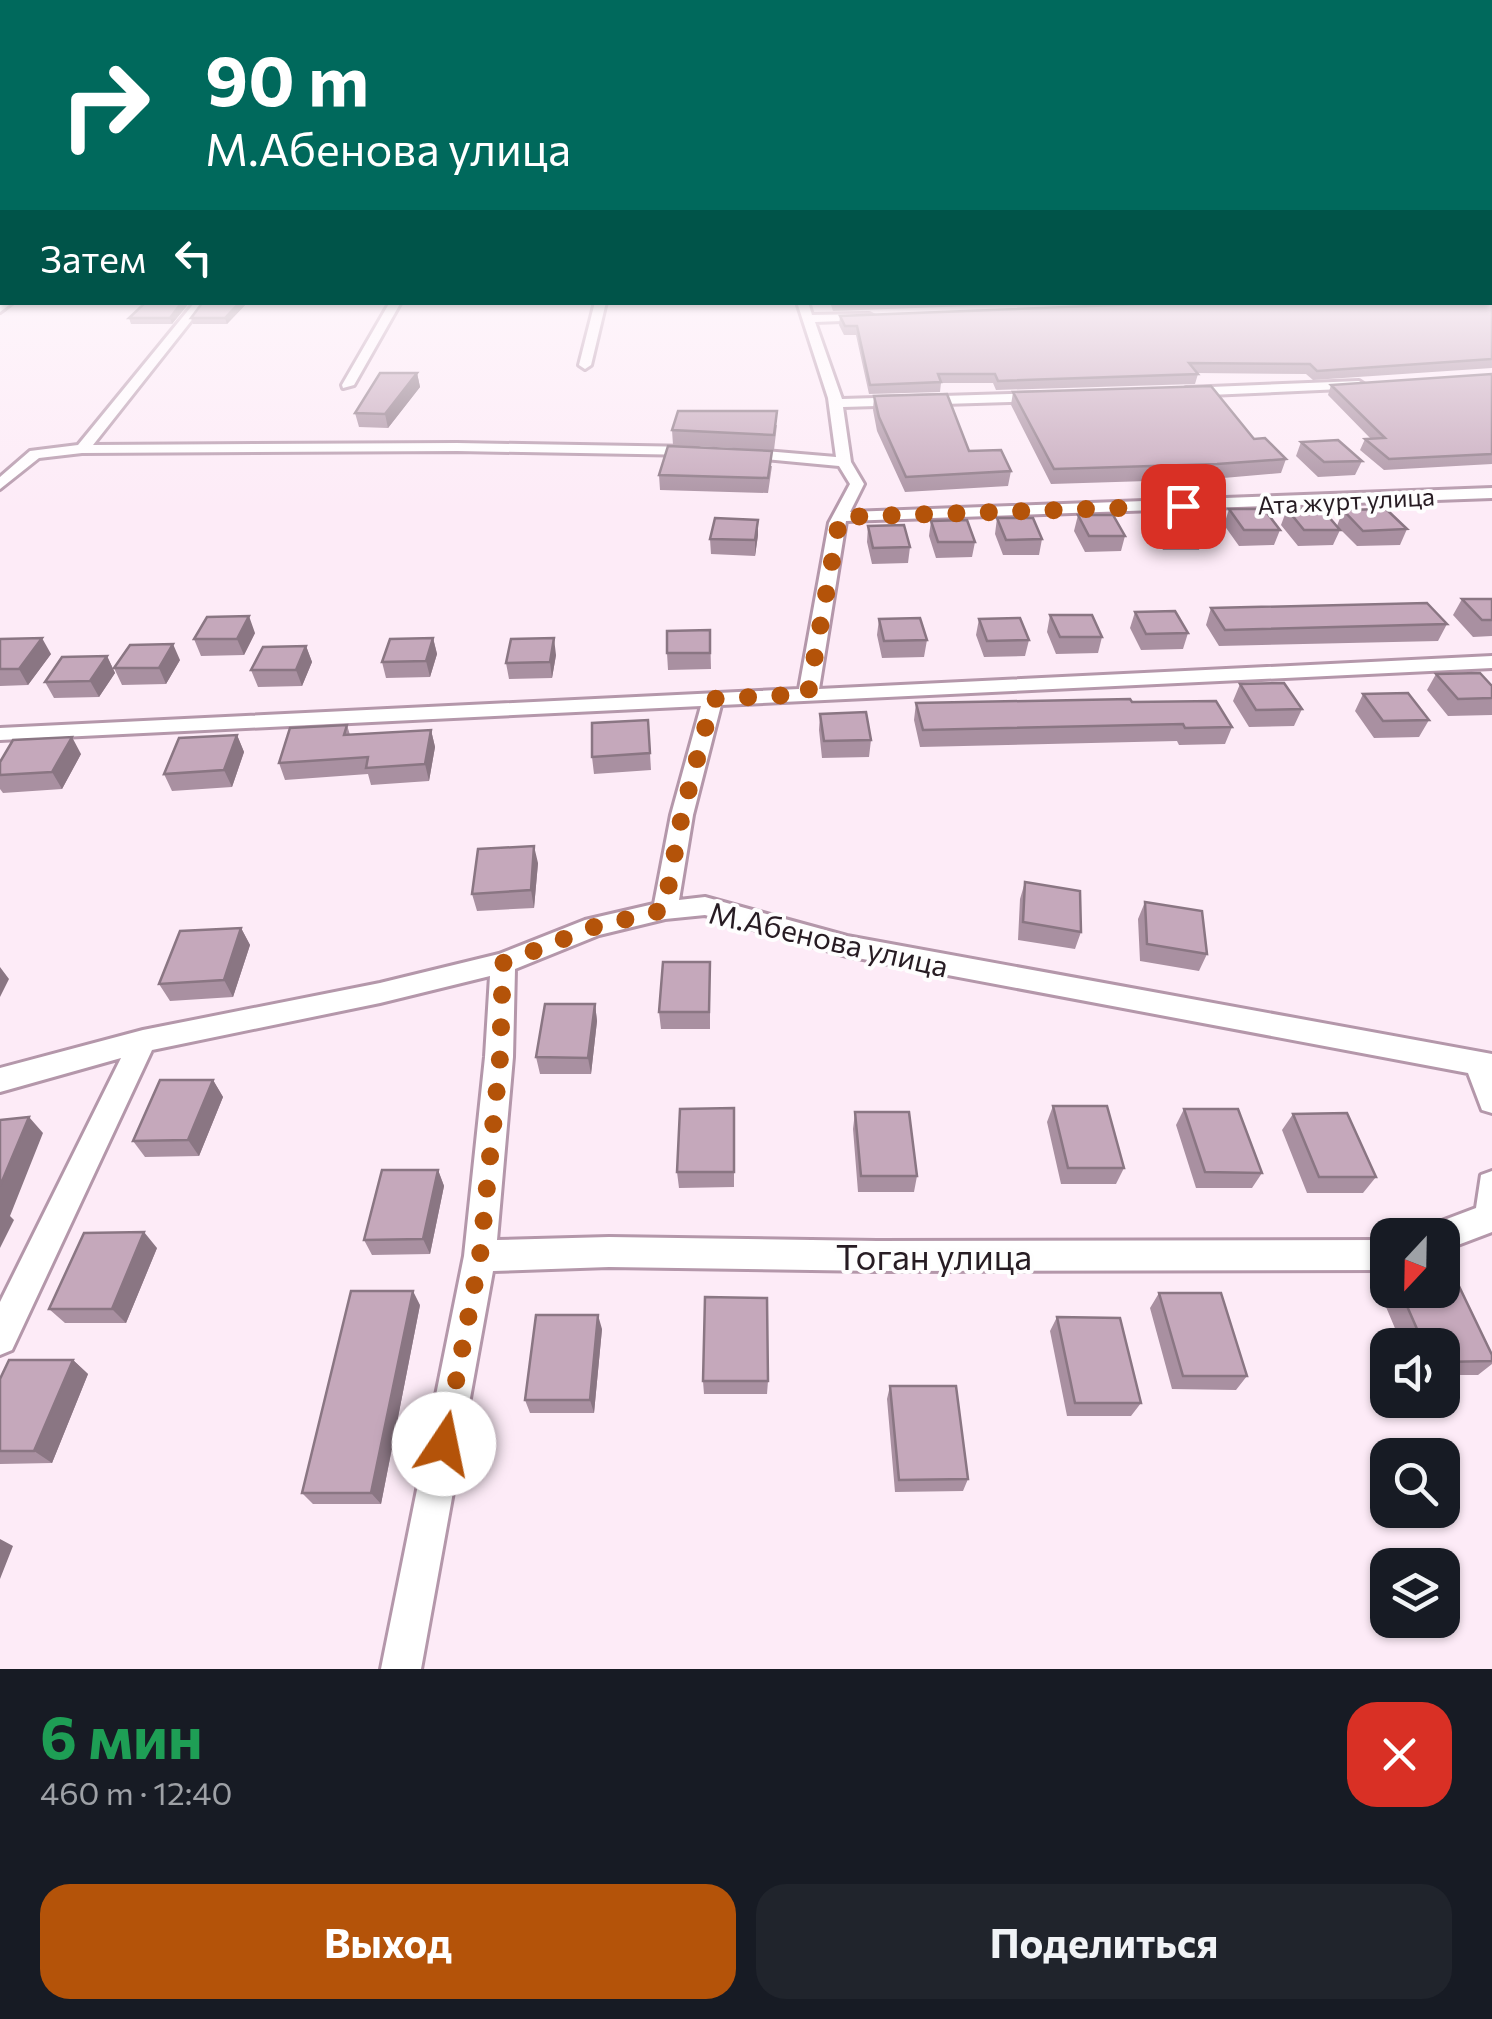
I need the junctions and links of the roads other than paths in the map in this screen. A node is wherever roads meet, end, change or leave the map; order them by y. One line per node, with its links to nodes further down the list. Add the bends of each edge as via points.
1 (157, 357): 11 (street)
2 (364, 357): 7 (street)
3 (586, 357): 5 (street)
4 (821, 357): 10 (street)
5 (584, 365)
6 (1378, 384): 8 (street)
7 (348, 385)
8 (1166, 393)
9 (1051, 397): 10 (street)
10 (836, 403): 14 (street)
11 (82, 450): 12 (street); 15 (street, via 35,454)
12 (708, 452)
13 (727, 452): 14 (street)
14 (844, 462): 17 (street, via 856,484)
15 (4, 477)
16 (1492, 493): 17 (street, Ата журт улица)
17 (840, 517): 19 (street)
18 (1492, 662): 19 (street)
19 (808, 694): 20 (street)
20 (713, 699): 21 (street); 22 (street)
21 (0, 734)
22 (664, 910): 23 (street, М.Абенова улица, via 594,927); 25 (street, М.Абенова улица, via 705,906 847,946)
23 (503, 963): 24 (street, М.Абенова улица); 32 (street)
24 (142, 1041): 26 (street, М.Абенова улица); 33 (street)
25 (1486, 1065): 27 (street)
26 (0, 1080)
27 (1492, 1102)
28 (1492, 1185): 29 (street)
29 (1491, 1218): 30 (street)
30 (1460, 1229)
31 (1370, 1255): 32 (street, Тоган улица)
32 (480, 1256): 34 (street)
33 (0, 1338)
34 (401, 1669)

